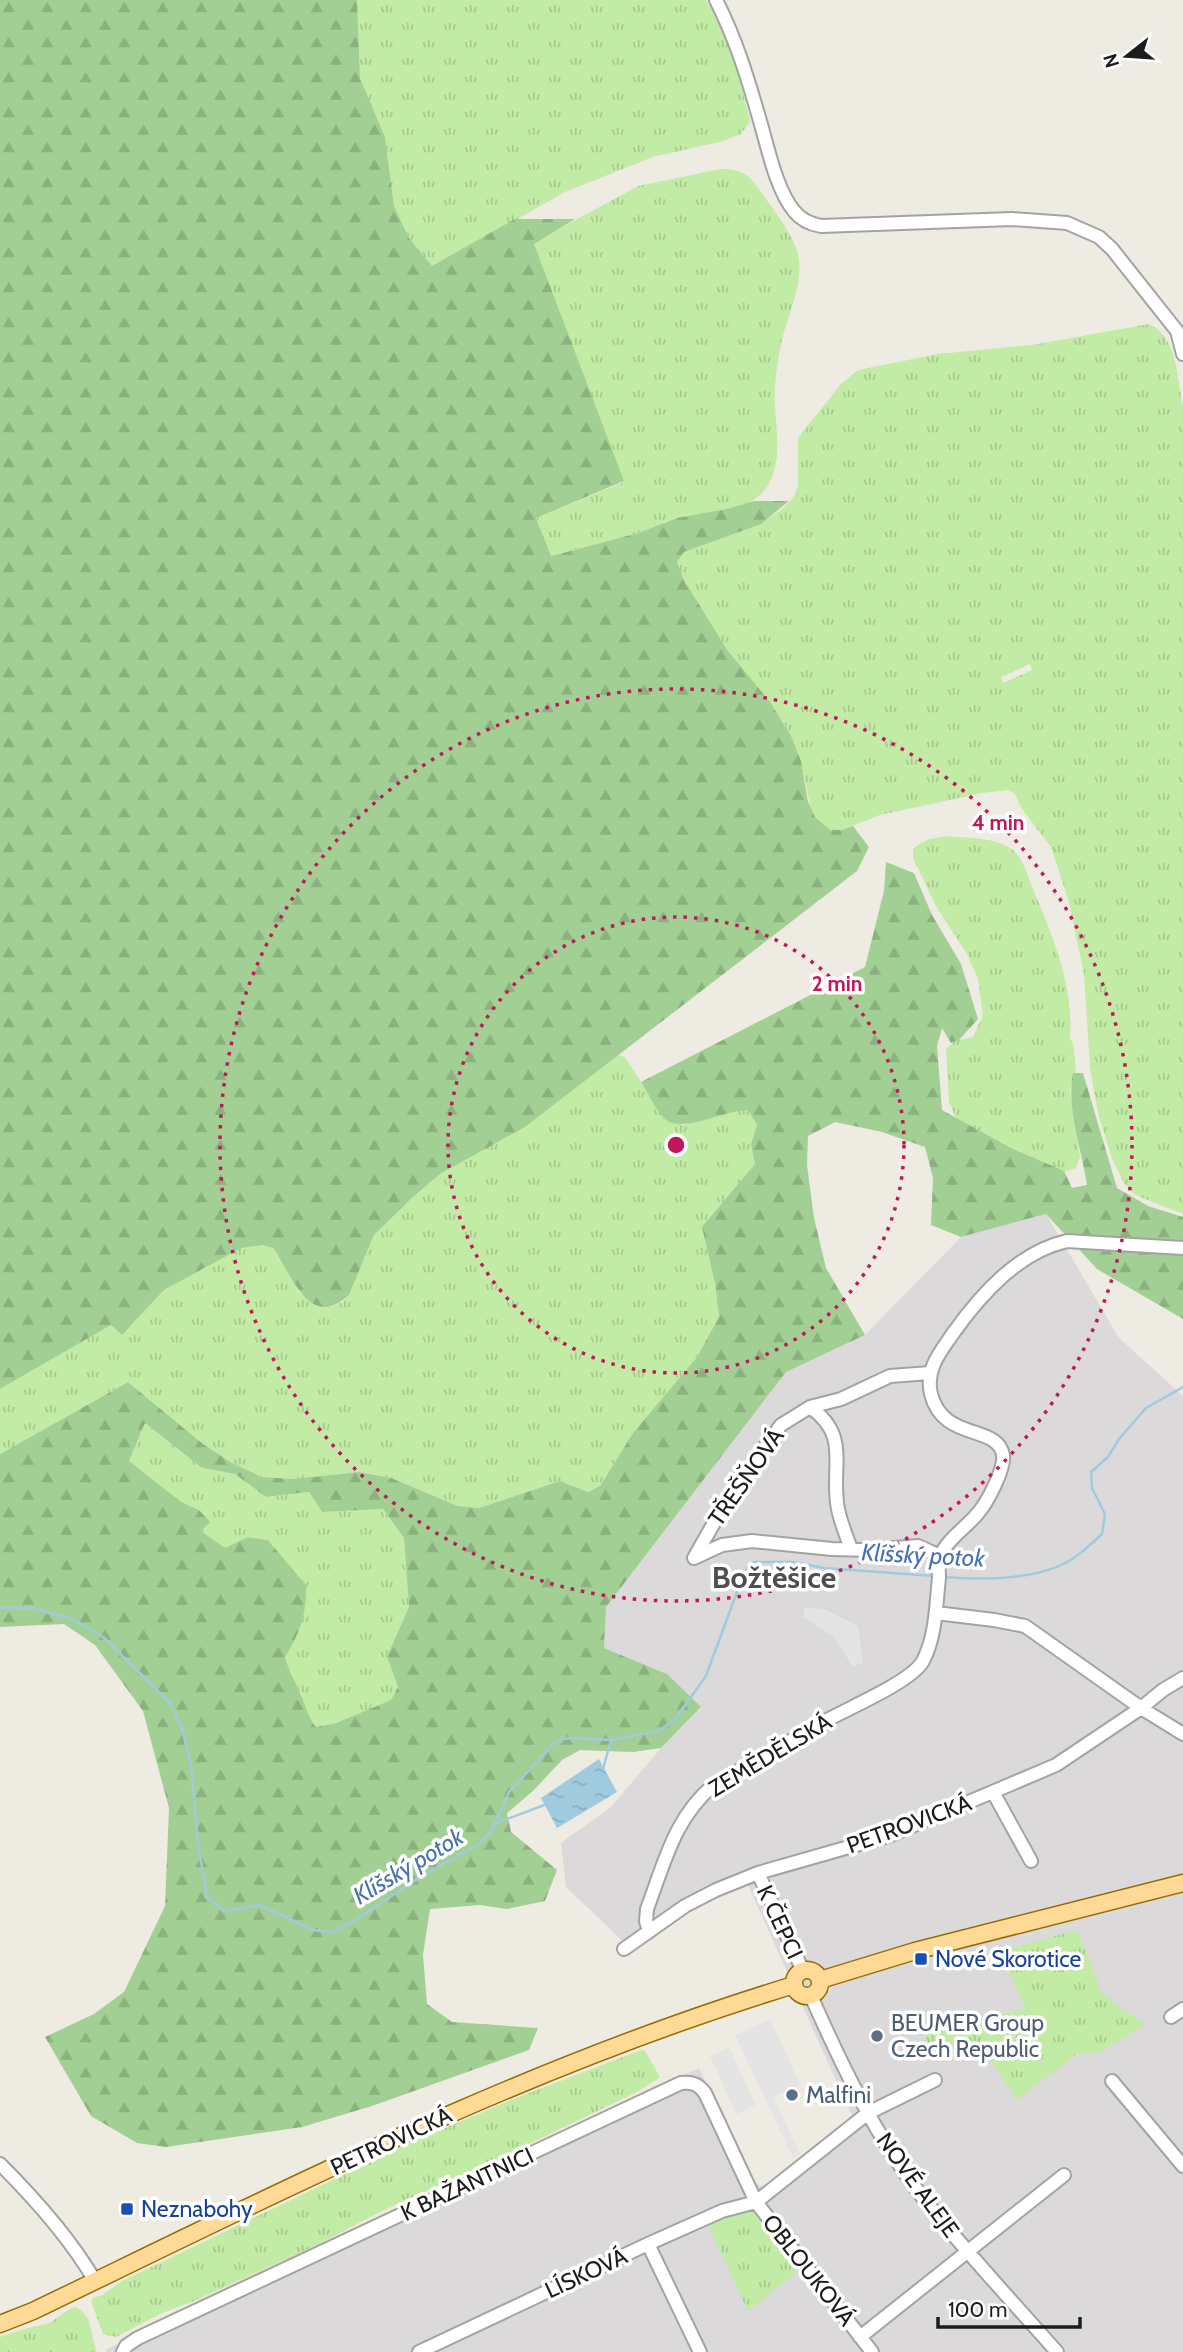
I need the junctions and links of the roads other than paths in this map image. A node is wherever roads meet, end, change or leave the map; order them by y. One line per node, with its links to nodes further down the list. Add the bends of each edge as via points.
1 (716, 0): 2 (street, via 746,71 777,175 788,201 803,219 821,226 1012,219 1067,223 1099,237 1112,249 1177,331)
2 (1183, 354)
3 (1183, 1248): 4 (street, via 1067,1241 1043,1249 985,1293)
4 (930, 1373): 5 (street, TŘEŠŇOVÁ, via 890,1376 841,1399); 7 (street, via 932,1396 941,1415 956,1427 988,1437 1003,1455 999,1475 980,1511)
5 (810, 1407): 6 (street, via 824,1416 837,1444 836,1503); 6 (street, TŘEŠŇOVÁ, via 781,1424 731,1493 694,1558 722,1545 752,1541)
6 (851, 1549): 7 (street, via 918,1546)
7 (939, 1570): 8 (street, ZEMĚDĚLSKÁ)
8 (936, 1613): 10 (street, via 1025,1626); 16 (street, ZEMĚDĚLSKÁ, via 931,1640 918,1667 714,1785 696,1801 675,1833 647,1909)
9 (1183, 1678): 10 (street, PETROVICKÁ)
10 (1141, 1708): 11 (street); 12 (street, PETROVICKÁ, via 1056,1765)
11 (1183, 1734)
12 (993, 1792): 13 (street); 14 (street, PETROVICKÁ, via 891,1835)
13 (1031, 1861)
14 (758, 1873): 16 (street, PETROVICKÁ, via 692,1902); 18 (street, K ČEPCI)
15 (1183, 1882): 19 (main road)
16 (649, 1931): 17 (street, PETROVICKÁ)
17 (624, 1949)
18 (803, 1971): 19 (main road, via 813,1972); 20 (main road)
19 (820, 1980): 21 (main road, via 819,1990)
20 (794, 1985): 21 (main road, via 800,1995); 33 (main road, PETROVICKÁ, via 689,2018 549,2071)
21 (811, 1996): 26 (street, NOVÉ ALEJE)
22 (1183, 2009): 23 (street)
23 (1171, 2017)
24 (935, 2080): 26 (street, OBLOUKOVÁ)
25 (1112, 2081): 28 (street)
26 (868, 2113): 30 (street, OBLOUKOVÁ); 32 (street, NOVÉ ALEJE, via 923,2197)
27 (0, 2164): 33 (street, via 80,2255)
28 (1183, 2166)
29 (1064, 2175): 32 (street)
30 (756, 2202): 31 (street, LÍSKOVÁ, via 722,2211); 35 (street, OBLOUKOVÁ); 37 (street, K BAŽANTNICI, via 705,2093 691,2082 681,2083 138,2338)
31 (648, 2244): 36 (street); 38 (street, LÍSKOVÁ)
32 (968, 2252): 35 (street); 41 (street, NOVÉ ALEJE)
33 (95, 2281): 34 (main road, PETROVICKÁ)
34 (0, 2324)
35 (860, 2337): 40 (street, OBLOUKOVÁ)
36 (698, 2348): 39 (street)
37 (123, 2352)
38 (419, 2352)
39 (684, 2352)
40 (872, 2352)
41 (1057, 2352)

